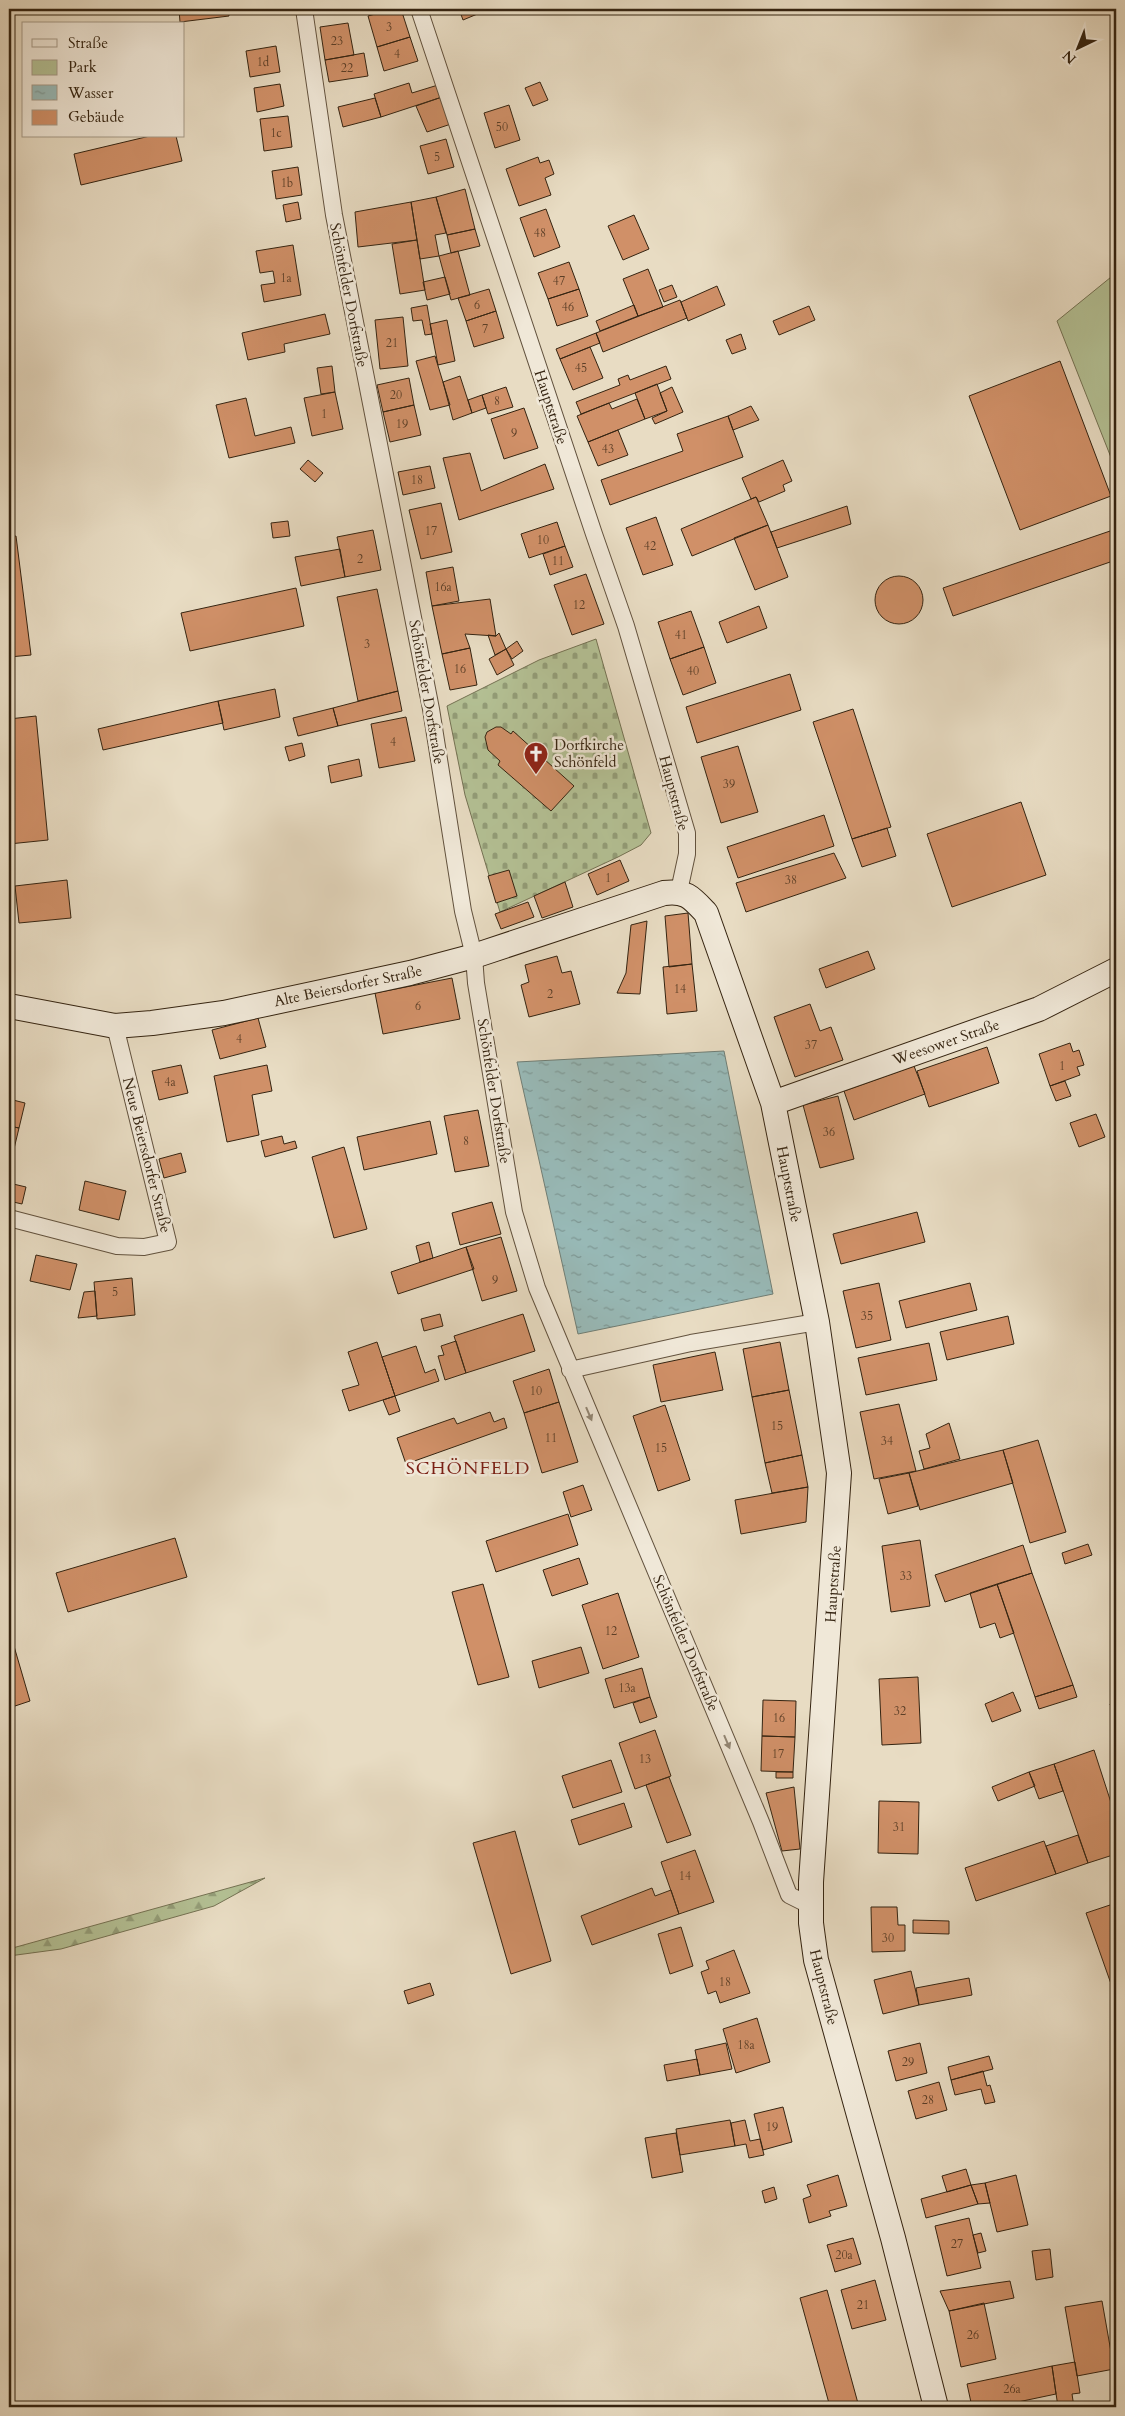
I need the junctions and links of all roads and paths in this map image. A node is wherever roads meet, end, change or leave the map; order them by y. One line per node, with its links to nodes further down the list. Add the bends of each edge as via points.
1 (304, 9): 4 (street, Schönfelder Dorfstraße, via 334,215 432,709)
2 (419, 9): 3 (street, Hauptstraße, via 626,626 687,833 687,854)
3 (679, 891): 4 (main road, Alte Beiersdorfer Straße, via 664,892); 8 (main road, Hauptstraße, via 693,899 706,913)
4 (474, 956): 7 (main road, Alte Beiersdorfer Straße, via 224,1013); 11 (street, Schönfelder Dorfstraße, via 514,1212 537,1288)
5 (1116, 971): 8 (main road, Weesower Straße, via 1039,1009)
6 (9, 1006): 7 (main road, Alte Beiersdorfer Straße)
7 (115, 1026): 9 (street, Neue Beiersdorfer Straße, via 168,1242 144,1247 117,1246)
8 (773, 1103): 10 (main road, Hauptstraße)
9 (9, 1218)
10 (817, 1322): 11 (street, via 690,1343); 12 (main road, Hauptstraße, via 840,1473)
11 (570, 1370): 12 (street, Schönfelder Dorfstraße, one-way to 12, via 761,1822 788,1895)
12 (811, 1906): 13 (main road, Hauptstraße, via 816,1960)
13 (936, 2407)

